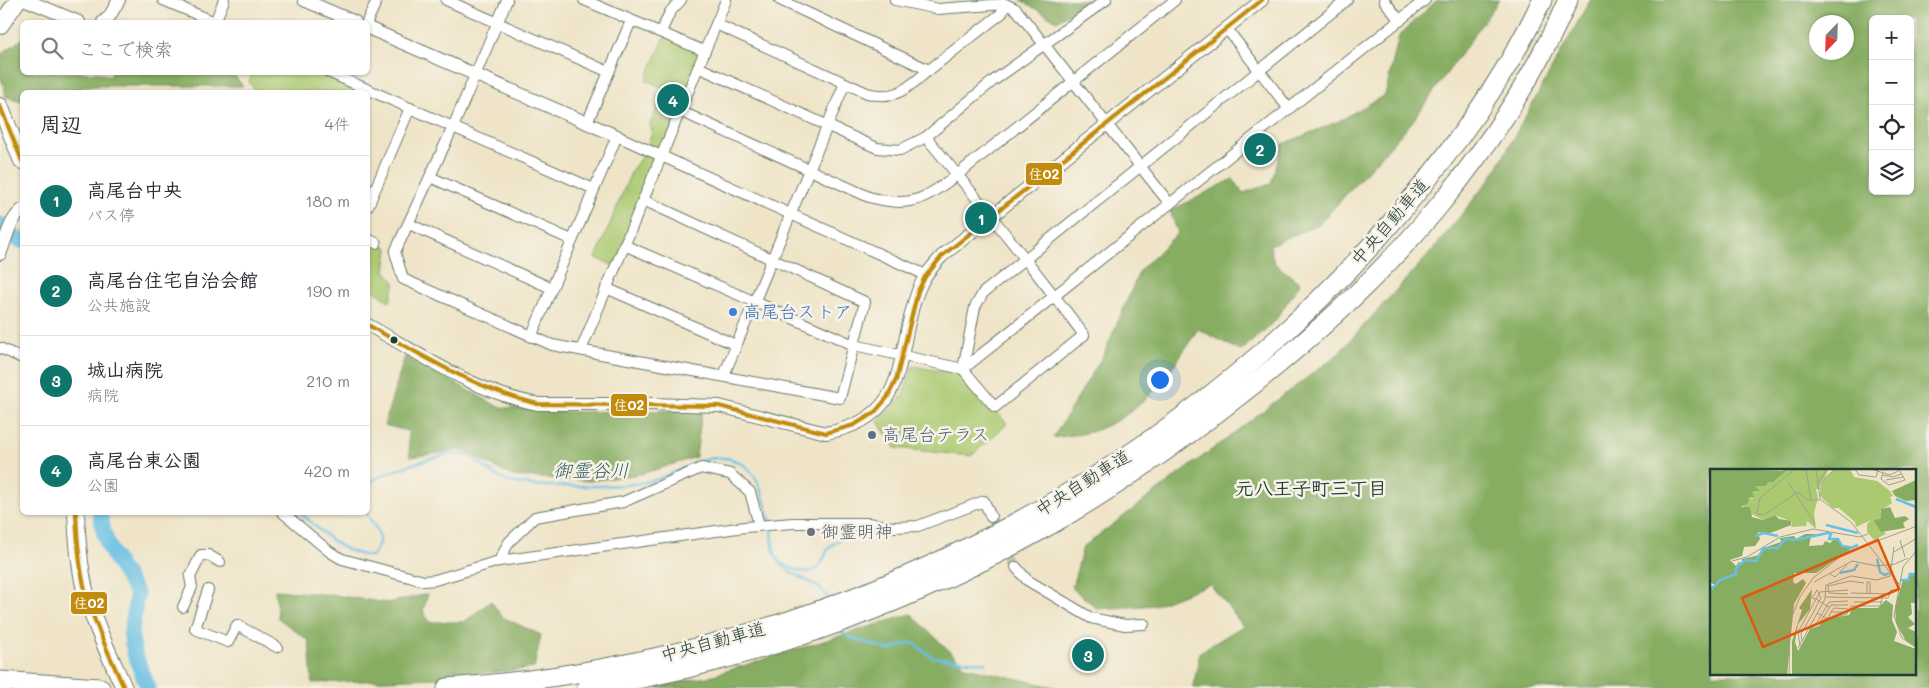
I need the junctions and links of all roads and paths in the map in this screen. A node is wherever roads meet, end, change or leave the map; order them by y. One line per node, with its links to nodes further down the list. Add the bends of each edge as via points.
1 (18, 0): 34 (main road)
2 (26, 0): 24 (street)
3 (119, 0): 25 (street)
4 (163, 0): 26 (street)
5 (224, 0): 27 (street)
6 (304, 0): 28 (street)
7 (377, 0): 29 (street)
8 (446, 0): 32 (street)
9 (507, 0): 32 (street)
10 (584, 0): 30 (street)
11 (681, 0): 37 (street, via 670,12)
12 (726, 0): 33 (street)
13 (780, 0): 41 (street)
14 (895, 0): 23 (street, via 938,9)
15 (1106, 0): 38 (street)
16 (1175, 0): 46 (street)
17 (1262, 0): 36 (street)
18 (1347, 0): 42 (street)
19 (1384, 0): 31 (street)
20 (1425, 0): 31 (street)
21 (1542, 0): 103 (highway, 中央自動車道, via 1489,96 1408,205 1357,262 1272,344 1176,421 1058,500)
22 (1568, 0): 103 (highway, 中央自動車道, via 1534,70 1468,171 1394,258 1296,351 1155,458 1040,531 939,580)
23 (1005, 4): 38 (street, via 1016,9); 41 (street, via 1002,13)
24 (74, 20)
25 (105, 20)
26 (210, 20)
27 (216, 20)
28 (350, 20)
29 (368, 20)
30 (631, 21): 37 (street); 43 (street)
31 (1400, 21): 52 (street)
32 (498, 23): 43 (street); 44 (street)
33 (716, 24): 39 (street); 47 (street)
34 (0, 26)
35 (370, 29): 44 (street)
36 (1226, 29): 42 (street); 55 (street)
37 (661, 32): 39 (street)
38 (1043, 44): 46 (street); 59 (street)
39 (704, 51): 40 (street)
40 (698, 67): 53 (street); 56 (street)
41 (929, 70): 47 (street, via 906,89 891,96 867,93)
42 (1260, 71): 52 (street); 62 (street)
43 (609, 72): 54 (street)
44 (476, 75): 54 (street); 57 (street)
45 (344, 76): 48 (street)
46 (1072, 82): 55 (street); 64 (street)
47 (845, 83): 56 (street)
48 (363, 90)
49 (370, 94): 51 (street)
50 (0, 106): 60 (main road)
51 (410, 108): 57 (street); 66 (street)
52 (1289, 109): 69 (street)
53 (680, 110): 61 (street); 63 (street)
54 (587, 122): 58 (street)
55 (1106, 124): 62 (street); 72 (street)
56 (827, 126): 59 (street, via 876,148 890,150 913,145); 63 (street)
57 (453, 127): 65 (street); 67 (street)
58 (617, 136): 61 (street); 67 (street)
59 (926, 137): 64 (street)
60 (20, 156)
61 (661, 156): 68 (street); 71 (street)
62 (1140, 166): 69 (street); 78 (street)
63 (808, 170): 64 (street, via 869,197 898,203 932,193); 71 (street)
64 (958, 175): 72 (street)
65 (430, 177): 73 (street); 74 (street)
66 (372, 185)
67 (594, 189): 74 (street)
68 (642, 200): 75 (street); 77 (street)
69 (1170, 204): 82 (street)
70 (20, 212): 76 (street, via 8,228)
71 (790, 214): 77 (street); 79 (street)
72 (990, 216): 78 (street); 79 (street, via 942,256)
73 (409, 224): 80 (street); 85 (street, via 391,250 403,279)
74 (572, 240): 80 (street)
75 (624, 244): 81 (street); 83 (street)
76 (2, 248)
77 (772, 258): 83 (street); 87 (street, via 865,302)
78 (1025, 260): 82 (street); 92 (street, via 983,293 976,308)
79 (926, 275): 91 (street, via 914,305)
80 (551, 288): 85 (street)
81 (606, 288): 86 (street); 89 (street)
82 (1055, 296): 92 (street); 92 (street, via 1084,335 995,407)
83 (754, 303): 86 (street); 87 (street)
84 (370, 327): 91 (street, via 489,391 524,402 719,406 826,433 860,423 873,413 893,389)
85 (530, 337): 89 (street)
86 (736, 345): 93 (street)
87 (854, 345): 91 (street); 93 (street, via 840,398)
88 (0, 348): 90 (street)
89 (581, 350): 93 (street)
90 (20, 357)
91 (903, 357): 92 (street)
92 (963, 369)
93 (724, 375)
94 (76, 515): 109 (main road, via 79,559 86,591)
95 (286, 515): 98 (street, via 342,559 413,578 436,580)
96 (991, 517): 97 (street, via 984,501 918,526 865,523)
97 (767, 525): 98 (street); 98 (street, via 750,492 730,474 701,468 623,502 535,517 509,542)
98 (499, 561)
99 (220, 562): 102 (street, via 208,555 201,556 190,577 192,587)
100 (1016, 567): 105 (street, via 1027,580 1091,618)
101 (208, 590): 106 (street, via 195,629 228,642 237,626)
102 (183, 607)
103 (845, 611): 104 (highway, 中央自動車道)
104 (818, 621): 110 (highway, 中央自動車道, via 632,662 547,677); 111 (highway, 中央自動車道, via 694,666)
105 (1144, 624)
106 (277, 647)
107 (0, 681): 108 (highway)
108 (100, 688)
109 (124, 688)
110 (447, 688)
111 (587, 688)

